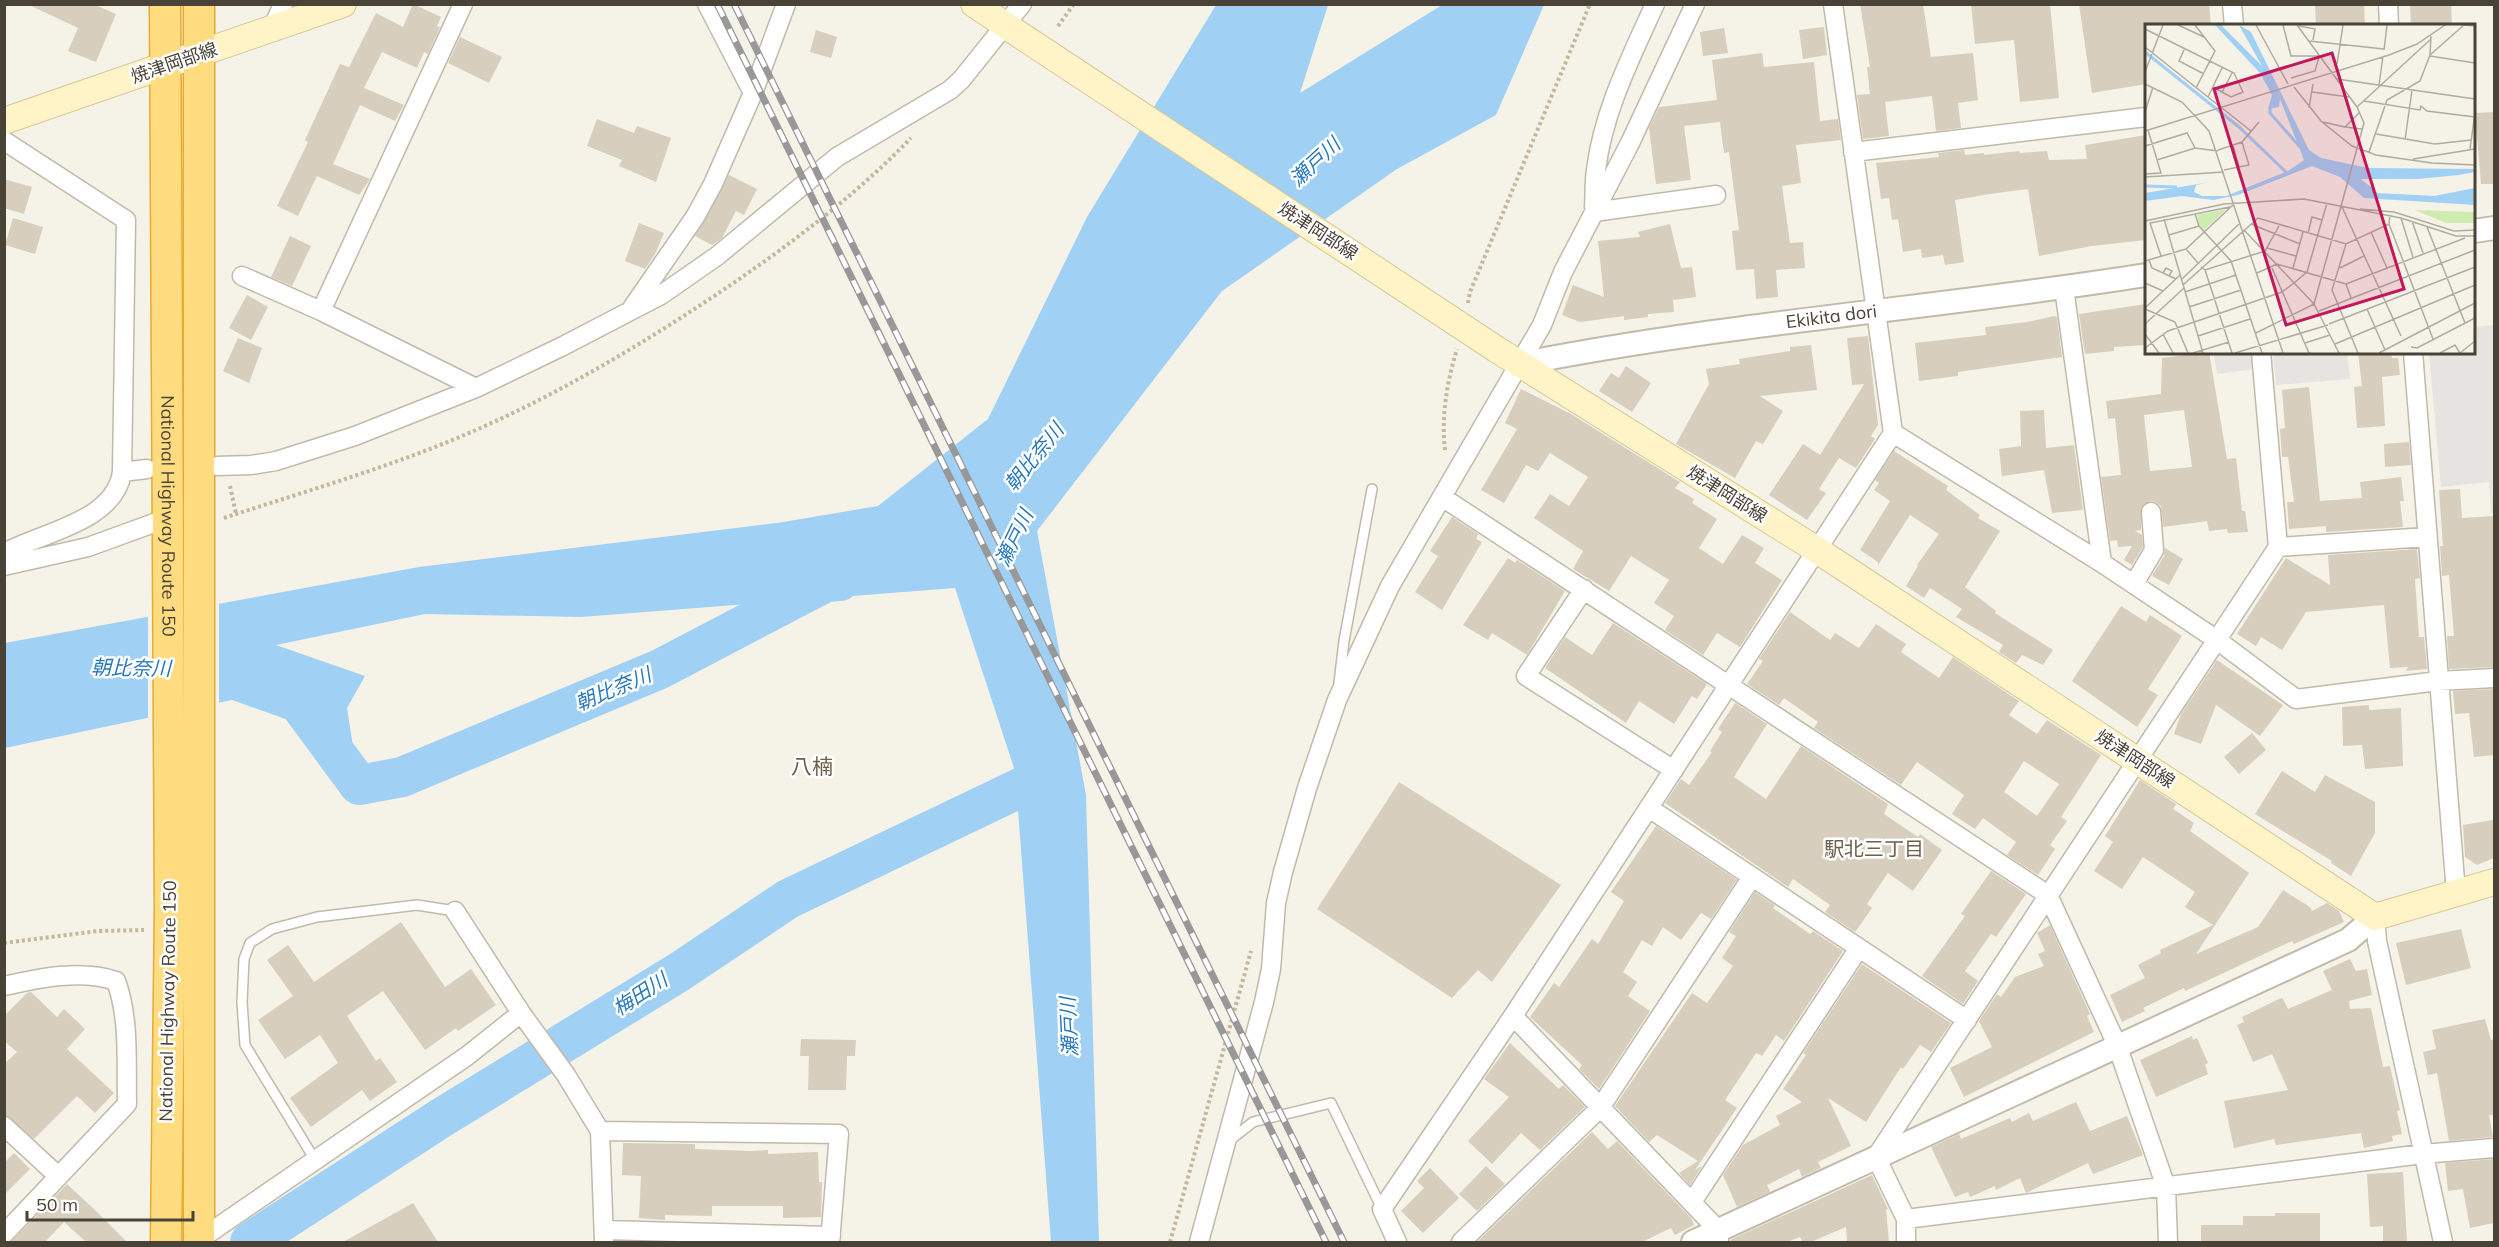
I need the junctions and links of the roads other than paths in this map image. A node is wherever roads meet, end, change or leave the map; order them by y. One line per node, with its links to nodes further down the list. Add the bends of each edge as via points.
1 (165, 4): 20 (highway, National Highway Route 150)
2 (199, 4): 19 (highway, National Highway Route 150)
3 (283, 4): 18 (street)
4 (343, 4): 18 (main road, 焼津岡部線)
5 (463, 4): 32 (street)
6 (708, 4): 21 (street)
7 (786, 4): 21 (street)
8 (974, 4): 17 (main road, 焼津岡部線)
9 (1022, 4): 17 (street)
10 (1654, 4): 26 (street, via 1606,123 1596,170)
11 (1695, 4): 26 (street)
12 (1833, 4): 24 (street)
13 (2232, 4): 15 (street)
14 (2388, 4): 16 (street)
15 (2234, 24)
16 (2389, 24)
17 (1010, 28): 34 (street, via 950,90 837,157 717,256); 37 (main road, 焼津岡部線, bridge)
18 (272, 29): 19 (main road, 焼津岡部線)
19 (200, 54): 20 (main road, 焼津岡部線); 68 (highway, National Highway Route 150, via 197,544)
20 (165, 66): 23 (main road, 焼津岡部線); 46 (highway, National Highway Route 150)
21 (753, 93): 34 (street, via 695,217)
22 (2145, 117): 24 (street)
23 (5, 137): 42 (street, via 126,220)
24 (1853, 152): 33 (street)
25 (1716, 195): 26 (street)
26 (1594, 212): 37 (street, via 1563,272 1542,325)
27 (2494, 228): 28 (street)
28 (2475, 231)
29 (2145, 275): 31 (street, Ekikita dori)
30 (242, 276): 32 (street)
31 (2064, 288): 33 (street, Ekikita dori); 51 (street)
32 (321, 311): 38 (street)
33 (1875, 311): 37 (street, Ekikita dori, via 1653,340); 39 (street)
34 (629, 312): 38 (street)
35 (2261, 354): 48 (street)
36 (2413, 354): 47 (street)
37 (1519, 363): 44 (street); 49 (main road, 焼津岡部線)
38 (476, 387): 40 (street, via 355,436 276,461)
39 (1893, 433): 49 (street); 51 (street)
40 (217, 466)
41 (147, 469): 42 (street)
42 (122, 472): 50 (street, via 121,483 104,506)
43 (1372, 489): 59 (lane)
44 (1442, 496): 54 (street); 59 (street, via 1390,586)
45 (2151, 512): 53 (street, via 2154,550)
46 (168, 518): 52 (street, via 88,547); 68 (highway, National Highway Route 150)
47 (2427, 537): 48 (street); 57 (street)
48 (2278, 547): 55 (street)
49 (1817, 550): 58 (street); 60 (main road, 焼津岡部線)
50 (4, 553)
51 (2102, 563): 53 (street)
52 (4, 566)
53 (2134, 584): 55 (street)
54 (1584, 589): 58 (street); 61 (street, via 1526,676)
55 (2217, 640): 57 (street, via 2296,699); 60 (street)
56 (2494, 678): 57 (street)
57 (2438, 681): 65 (street)
58 (1730, 684): 61 (street); 66 (street)
59 (1337, 700): 79 (street, via 1283,872 1264,1002)
60 (2137, 761): 66 (street); 69 (main road, 焼津岡部線)
61 (1674, 770): 62 (street)
62 (1650, 808): 63 (street); 73 (street)
63 (1752, 877): 70 (street); 76 (street)
64 (2494, 882): 65 (main road)
65 (2456, 893): 69 (main road)
66 (2048, 896): 74 (street); 75 (street)
67 (455, 911): 72 (street); 83 (lane, via 417,905 317,916 272,929 250,943 244,959 245,1045)
68 (173, 914): 93 (highway, National Highway Route 150); 94 (highway, National Highway Route 150)
69 (2375, 917): 75 (street, via 2348,940); 81 (street)
70 (1859, 948): 74 (street); 86 (street)
71 (4, 986): 84 (street, via 37,978 100,975 117,981 121,993 127,1104)
72 (521, 1013): 78 (street); 83 (street, via 467,1056)
73 (1513, 1016): 76 (street); 87 (street)
74 (1967, 1020): 82 (street)
75 (2116, 1045): 82 (street); 85 (street)
76 (1600, 1108): 86 (street); 97 (street)
77 (4, 1126): 84 (street)
78 (600, 1131): 90 (street); 92 (street, via 839,1134)
79 (1225, 1145): 87 (lane, via 1253,1122 1331,1104); 95 (street)
80 (2494, 1148): 81 (street)
81 (2423, 1154): 85 (street); 101 (street)
82 (1876, 1157): 88 (street); 91 (street)
83 (315, 1160): 93 (street)
84 (57, 1175): 89 (street)
85 (2166, 1187): 88 (street); 100 (street)
86 (1692, 1202): 91 (street)
87 (1382, 1209): 96 (street)
88 (1906, 1219): 99 (street)
89 (4, 1234)
90 (604, 1236): 92 (street)
91 (1719, 1237): 98 (street)
92 (831, 1239)
93 (199, 1241)
94 (166, 1242)
95 (1200, 1242)
96 (1397, 1242)
97 (1461, 1242)
98 (1693, 1242)
99 (1906, 1242)
100 (2168, 1242)
101 (2443, 1242)

